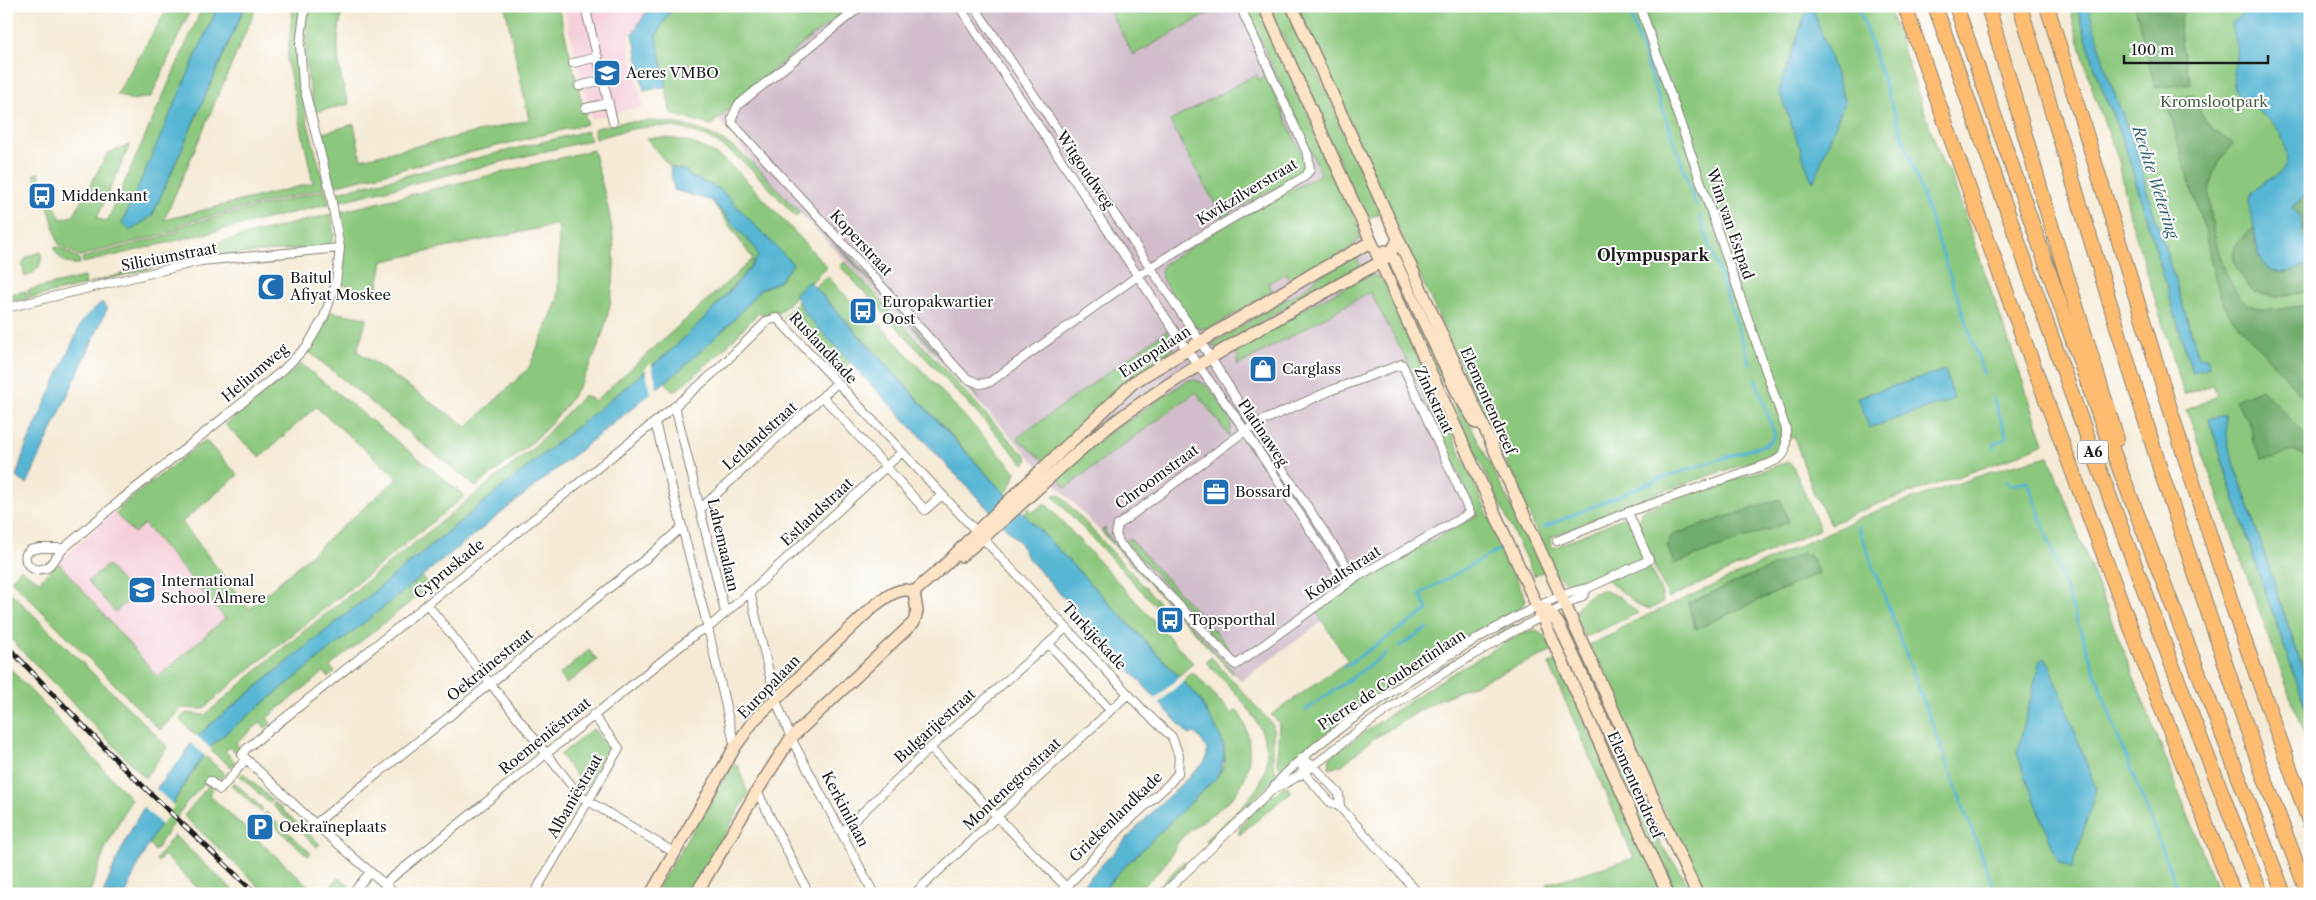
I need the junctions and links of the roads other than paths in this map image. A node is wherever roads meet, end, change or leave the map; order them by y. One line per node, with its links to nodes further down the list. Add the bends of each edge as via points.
1 (305, 6): 25 (street, Heliumweg, via 300,45 303,83 330,191)
2 (585, 6): 16 (street)
3 (861, 6): 29 (street, Koperstraat, via 738,105 733,124 966,378 975,384 990,382)
4 (959, 6): 29 (street, Witgoudweg)
5 (974, 6): 28 (street, Witgoudweg)
6 (1240, 6): 28 (street, Kwikzilverstraat, via 1308,155 1310,170 1304,178)
7 (1264, 6): 24 (main road, Elementendreef)
8 (1292, 6): 23 (main road, Elementendreef)
9 (1640, 6): 47 (street, Wim van Estpad, via 1786,429 1786,451 1780,460)
10 (1905, 6): 108 (highway, A6, via 2081,494)
11 (1935, 6): 109 (highway, A6, via 2077,409)
12 (1956, 6): 49 (highway, A6, via 2039,247)
13 (1988, 6): 49 (highway, A6)
14 (2020, 6): 111 (highway, via 2161,472 2257,758)
15 (2049, 10): 89 (highway, via 2236,617)
16 (598, 57): 17 (street); 18 (street)
17 (573, 63)
18 (603, 80): 19 (street); 20 (street)
19 (579, 86)
20 (609, 103): 21 (street); 22 (street)
21 (586, 108)
22 (613, 122)
23 (1398, 240): 26 (main road, Europalaan); 41 (main road, Elementendreef)
24 (1372, 242): 26 (main road); 27 (main road, Elementendreef); 31 (main road, Europalaan)
25 (340, 248): 30 (street, Siliciumstraat, via 201,261); 53 (street, Heliumweg, via 338,274 330,305 319,328 296,358)
26 (1390, 254): 27 (main road, Europalaan); 41 (main road, via 1470,417)
27 (1381, 262): 33 (main road, Europalaan); 61 (main road, Elementendreef)
28 (1150, 269): 29 (street, Koperstraat); 31 (street, Witgoudweg)
29 (1139, 275): 32 (street, Witgoudweg)
30 (6, 308)
31 (1200, 341): 32 (main road, Europalaan); 33 (street, Platinaweg)
32 (1187, 350): 34 (street, Platinaweg); 45 (main road, Europalaan, via 1124,391)
33 (1211, 357): 34 (main road, Europalaan); 39 (street, Platinaweg)
34 (1199, 365): 40 (street, Platinaweg); 45 (main road, Europalaan, via 1108,427)
35 (837, 383): 36 (street, Letlandstraat); 37 (street, Ruslandkade, via 777,318 772,318); 42 (street, Ruslandkade)
36 (823, 397): 43 (street); 46 (street, Letlandstraat)
37 (675, 406): 38 (street, Cypruskade); 46 (street, Lahemaalaan)
38 (655, 422): 50 (street); 59 (street, Cypruskade)
39 (1253, 425): 40 (street); 48 (street, Zinkstraat, via 1402,364); 54 (street, Platinaweg)
40 (1245, 430): 55 (street, Platinaweg); 66 (street, Chroomstraat, via 1125,517 1118,524 1116,535 1120,544)
41 (1486, 434): 58 (main road, Elementendreef)
42 (902, 452): 43 (street, Estlandstraat); 44 (street, Ruslandkade)
43 (887, 466): 44 (street, via 925,510); 56 (street, Estlandstraat)
44 (942, 495): 51 (street, Ruslandkade)
45 (1020, 499): 51 (main road, Europalaan)
46 (700, 509): 60 (street, Lahemaalaan)
47 (1628, 512): 52 (street); 58 (street, via 1649,560 1588,588 1583,596)
48 (1470, 513): 54 (street, Kobaltstraat)
49 (2142, 525): 110 (highway, A6)
50 (682, 527): 62 (street); 67 (street, Oekraïnestraat)
51 (980, 534): 57 (main road, Europalaan); 63 (street, Turkijekade)
52 (1557, 541)
53 (64, 548): 53 (street, Heliumweg, via 30,550 27,563 32,568 43,570)
54 (1355, 578): 55 (street, Kobaltstraat)
55 (1346, 585): 66 (street, Kobaltstraat)
56 (750, 592): 60 (street, Lahemaalaan); 69 (street, Lahemaalaan)
57 (914, 592): 69 (main road, Europalaan, via 904,590 887,596); 72 (main road, via 917,611 914,622)
58 (1563, 601): 61 (street); 61 (street); 86 (main road, Elementendreef)
59 (426, 604): 67 (street); 77 (street, Cypruskade, via 246,749)
60 (725, 612): 62 (street, Roemeniëstraat)
61 (1544, 612): 65 (main road, Elementendreef); 78 (street, Pierre de Coubertinlaan, via 1421,673); 79 (street, Pierre de Coubertinlaan, via 1408,696)
62 (708, 628): 71 (street, Roemeniëstraat, via 698,632); 73 (street)
63 (1066, 628): 64 (street, Bulgarijestraat); 68 (street, Turkijekade)
64 (1049, 644): 70 (street); 74 (street, Bulgarijestraat)
65 (1563, 646): 86 (main road, Elementendreef, via 1575,658 1629,770); 106 (main road, Elementendreef, via 1564,663)
66 (1236, 665)
67 (489, 682): 75 (street); 88 (street, Oekraïnestraat)
68 (1128, 694): 70 (street, Montenegrostraat); 76 (street, Turkijekade, via 1172,737)
69 (776, 698): 72 (street, Lahemaalaan); 73 (main road, Europalaan, via 754,720)
70 (1110, 710): 87 (street, Montenegrostraat)
71 (592, 715): 75 (street, Roemeniëstraat); 84 (street, Albaniëstraat, via 619,748)
72 (791, 738): 83 (main road); 90 (street, Kerkinilaan)
73 (735, 747): 91 (main road, Europalaan)
74 (930, 748): 87 (street); 90 (street, Bulgarijestraat)
75 (546, 752): 84 (street, via 580,796); 93 (street, Roemeniëstraat)
76 (1179, 756): 94 (street, Griekenlandkade, via 1176,778 1123,826)
77 (244, 757): 81 (street, via 220,790); 88 (street)
78 (1301, 759): 79 (street); 80 (street); 82 (street, Pierre de Coubertinlaan)
79 (1313, 765): 80 (street, Pierre de Coubertinlaan); 85 (street, via 1339,794)
80 (1303, 772): 82 (street, Pierre de Coubertinlaan); 85 (street, via 1330,802)
81 (210, 781)
82 (1272, 790): 104 (street, Pierre de Coubertinlaan)
83 (756, 791): 99 (main road); 100 (street)
84 (588, 801): 91 (street); 97 (street, Albaniëstraat)
85 (1340, 807): 105 (street)
86 (1657, 807): 107 (main road, Elementendreef)
87 (997, 816): 94 (street); 102 (street, Montenegrostraat)
88 (315, 824): 92 (street)
89 (2310, 824)
90 (842, 832): 101 (street, Kerkinilaan)
91 (675, 853): 98 (main road, Europalaan)
92 (370, 872): 93 (street); 95 (street)
93 (384, 884): 96 (street)
94 (1065, 886): 103 (street, Griekenlandkade)
95 (352, 894)
96 (396, 894)
97 (534, 894)
98 (651, 894)
99 (696, 894)
100 (809, 894)
101 (874, 894)
102 (914, 894)
103 (1060, 894)
104 (1163, 894)
105 (1419, 894)
106 (1668, 894)
107 (1697, 894)
108 (2234, 894)
109 (2261, 894)
110 (2284, 894)
111 (2308, 894)

